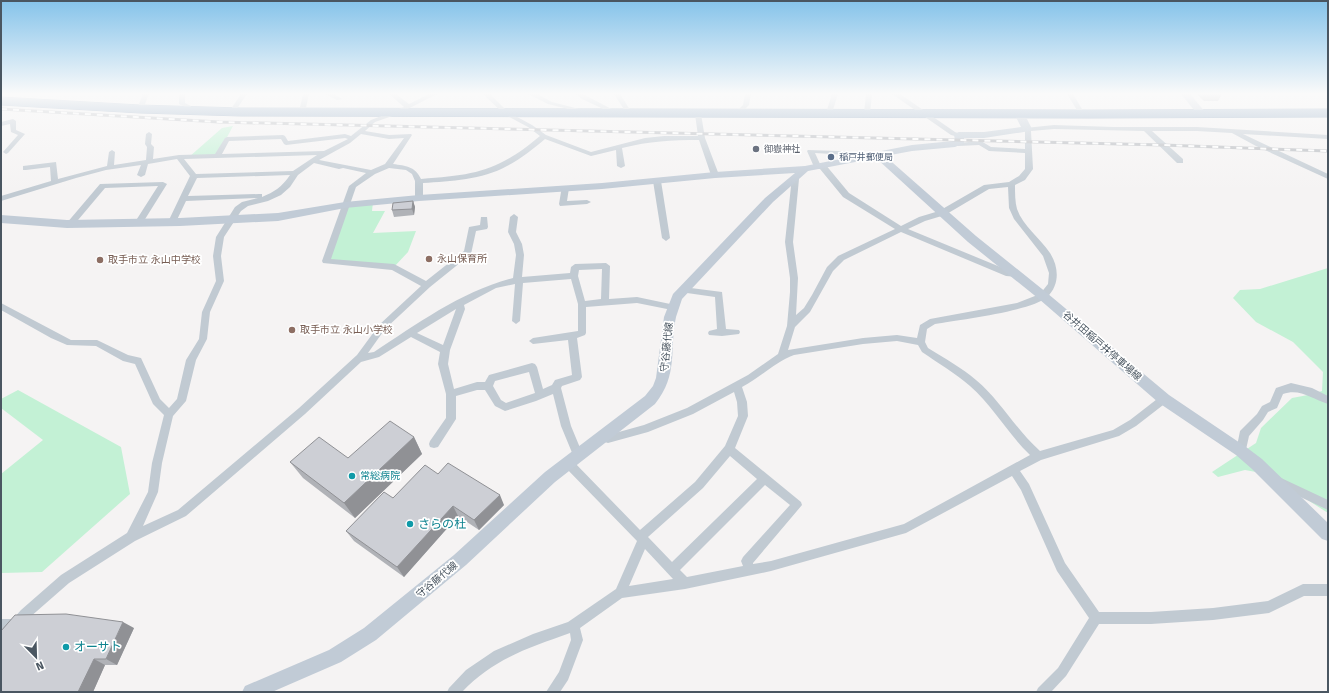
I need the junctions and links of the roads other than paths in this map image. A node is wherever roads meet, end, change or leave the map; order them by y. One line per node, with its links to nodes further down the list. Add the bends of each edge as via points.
1 (13, 126): 18 (street, via 13,131 22,134)
2 (366, 126): 9 (street)
3 (532, 126): 11 (street)
4 (700, 126): 14 (street)
5 (941, 126): 15 (street)
6 (1027, 129): 7 (street); 15 (main road); 17 (street)
7 (1146, 129): 8 (street); 25 (street)
8 (1234, 131): 12 (street); 37 (street, via 1267,150 1306,164)
9 (359, 132): 13 (street); 27 (street, via 389,137 409,135)
10 (149, 134): 26 (street, via 148,144 151,147)
11 (544, 136): 16 (street, via 591,154); 40 (street, via 500,167 479,174)
12 (1328, 137)
13 (352, 138): 20 (street); 22 (street, via 345,136 286,143 284,137 227,139)
14 (702, 138): 16 (street, via 645,140); 35 (street)
15 (959, 139): 17 (street, via 981,143 988,149); 21 (main road)
16 (619, 148): 28 (street)
17 (1029, 151): 42 (street, via 1029,169 1022,178)
18 (6, 152)
19 (112, 152): 29 (street)
20 (326, 153): 22 (street); 24 (street)
21 (875, 155): 30 (main road); 30 (street, via 810,151); 50 (main road, 谷井田稲戸井停車場線)
22 (217, 156): 23 (street)
23 (179, 157): 26 (street); 36 (street)
24 (313, 161): 32 (street); 33 (street)
25 (1180, 161)
26 (147, 162): 29 (street); 34 (street)
27 (388, 166): 32 (street); 40 (street, via 408,168 415,173)
28 (621, 166)
29 (110, 167): 41 (street)
30 (815, 167): 35 (main road); 38 (main road, 守谷藤代線); 58 (street, via 846,195)
31 (26, 168): 41 (street, via 54,164)
32 (372, 172): 49 (street, via 353,186)
33 (295, 174): 36 (street); 44 (street, via 287,185)
34 (141, 175)
35 (715, 175): 39 (main road)
36 (194, 176): 47 (street)
37 (1328, 177)
38 (795, 179): 64 (main road, 守谷藤代線, via 769,200); 72 (street, via 789,242 794,278)
39 (657, 180): 43 (main road); 59 (street)
40 (419, 181): 45 (street)
41 (55, 182): 46 (street)
42 (1011, 184): 50 (street, via 987,187); 65 (street, via 1013,208 1018,219 1047,255 1054,273 1052,285)
43 (565, 188): 48 (street, via 563,204); 49 (main road)
44 (271, 196): 47 (street); 53 (street, via 245,204 238,209)
45 (419, 196)
46 (1, 199)
47 (182, 199): 56 (street)
48 (587, 202)
49 (345, 205): 53 (main road, via 278,217); 63 (street, via 326,261 394,267)
50 (942, 213): 58 (street); 61 (main road, 谷井田稲戸井停車場線)
51 (514, 217): 62 (street, via 512,232 521,253)
52 (1, 219): 57 (main road)
53 (233, 219): 56 (main road); 90 (street, via 220,237 217,256 220,281 206,312 203,339 192,360 181,401)
54 (484, 219): 63 (street, via 484,227 472,229 468,252)
55 (139, 222): 56 (main road); 57 (main road); 57 (street, via 163,184 103,186)
56 (172, 222)
57 (70, 224)
58 (901, 229): 61 (street); 72 (street, via 841,258 830,269 807,310)
59 (666, 238)
60 (574, 276): 62 (street); 66 (street, via 575,267 606,266); 68 (street)
61 (1018, 276): 65 (main road, 谷井田稲戸井停車場線)
62 (518, 280): 67 (street, via 494,286); 71 (street)
63 (427, 285): 82 (street, via 382,327)
64 (683, 290): 70 (main road, 守谷藤代線, via 676,297); 76 (street, via 719,294)
65 (1043, 296): 79 (street, via 1018,306 932,321 923,326); 88 (main road, 谷井田稲戸井停車場線)
66 (604, 302): 68 (street); 70 (street, via 637,300)
67 (459, 304): 74 (street); 80 (street, via 461,309)
68 (582, 304): 77 (street, via 582,333)
69 (1, 306): 90 (street, via 70,343 97,343 126,358 138,361 156,401)
70 (672, 307): 91 (main road, 守谷藤代線, via 666,361 659,389 637,411)
71 (516, 321)
72 (791, 326): 81 (street)
73 (736, 332): 76 (street)
74 (410, 333): 80 (street); 82 (street, via 376,355)
75 (712, 333): 76 (street)
76 (722, 333)
77 (572, 336): 78 (street); 85 (street, via 577,377 558,383)
78 (533, 341)
79 (921, 342): 81 (street, via 897,338 863,341); 95 (street, via 925,350 973,383)
80 (445, 350): 86 (street, via 443,364)
81 (782, 356): 84 (street)
82 (357, 359): 102 (street, via 302,411 182,513)
83 (488, 386): 86 (street, via 477,386); 87 (street, via 498,403 506,406); 87 (street, via 492,378 532,367)
84 (737, 386): 91 (street, via 690,411 645,429 608,439); 93 (street, via 742,402 742,416)
85 (556, 388): 87 (street); 96 (street)
86 (451, 394): 92 (street, via 450,419)
87 (540, 395)
88 (1164, 399): 94 (main road, 谷井田稲戸井停車場線); 95 (street, via 1116,433)
89 (1328, 400): 94 (street, via 1291,387 1279,391 1274,404 1265,409 1244,434)
90 (169, 414): 102 (street, via 153,492)
91 (602, 436): 96 (main road, 守谷藤代線)
92 (434, 444)
93 (729, 449): 98 (street); 103 (street, via 699,485)
94 (1241, 451): 99 (main road, 谷井田稲戸井停車場線)
95 (1038, 456): 97 (street)
96 (573, 459): 103 (street); 114 (main road, 守谷藤代線, via 460,560 370,634 335,656)
97 (1013, 469): 105 (street, via 906,528); 109 (street, via 1025,487 1061,567)
98 (764, 479): 104 (street); 105 (street, via 797,505 747,561)
99 (1276, 483): 100 (street, via 1280,481); 101 (main road, 谷井田稲戸井停車場線)
100 (1328, 505)
101 (1328, 534)
102 (131, 537): 111 (street, via 65,579)
103 (642, 539): 104 (street); 108 (street)
104 (672, 570): 106 (street)
105 (749, 570): 106 (street)
106 (685, 583): 108 (street)
107 (1328, 590): 109 (street, via 1303,590 1269,607 1213,614)
108 (620, 593): 112 (street)
109 (1096, 618): 117 (street, via 1062,672)
110 (1, 625): 111 (street)
111 (15, 625): 113 (street)
112 (573, 626): 115 (street, via 498,655 470,674); 116 (street, via 577,640 564,676)
113 (1, 641)
114 (251, 692)
115 (453, 692)
116 (552, 692)
117 (1042, 692)

